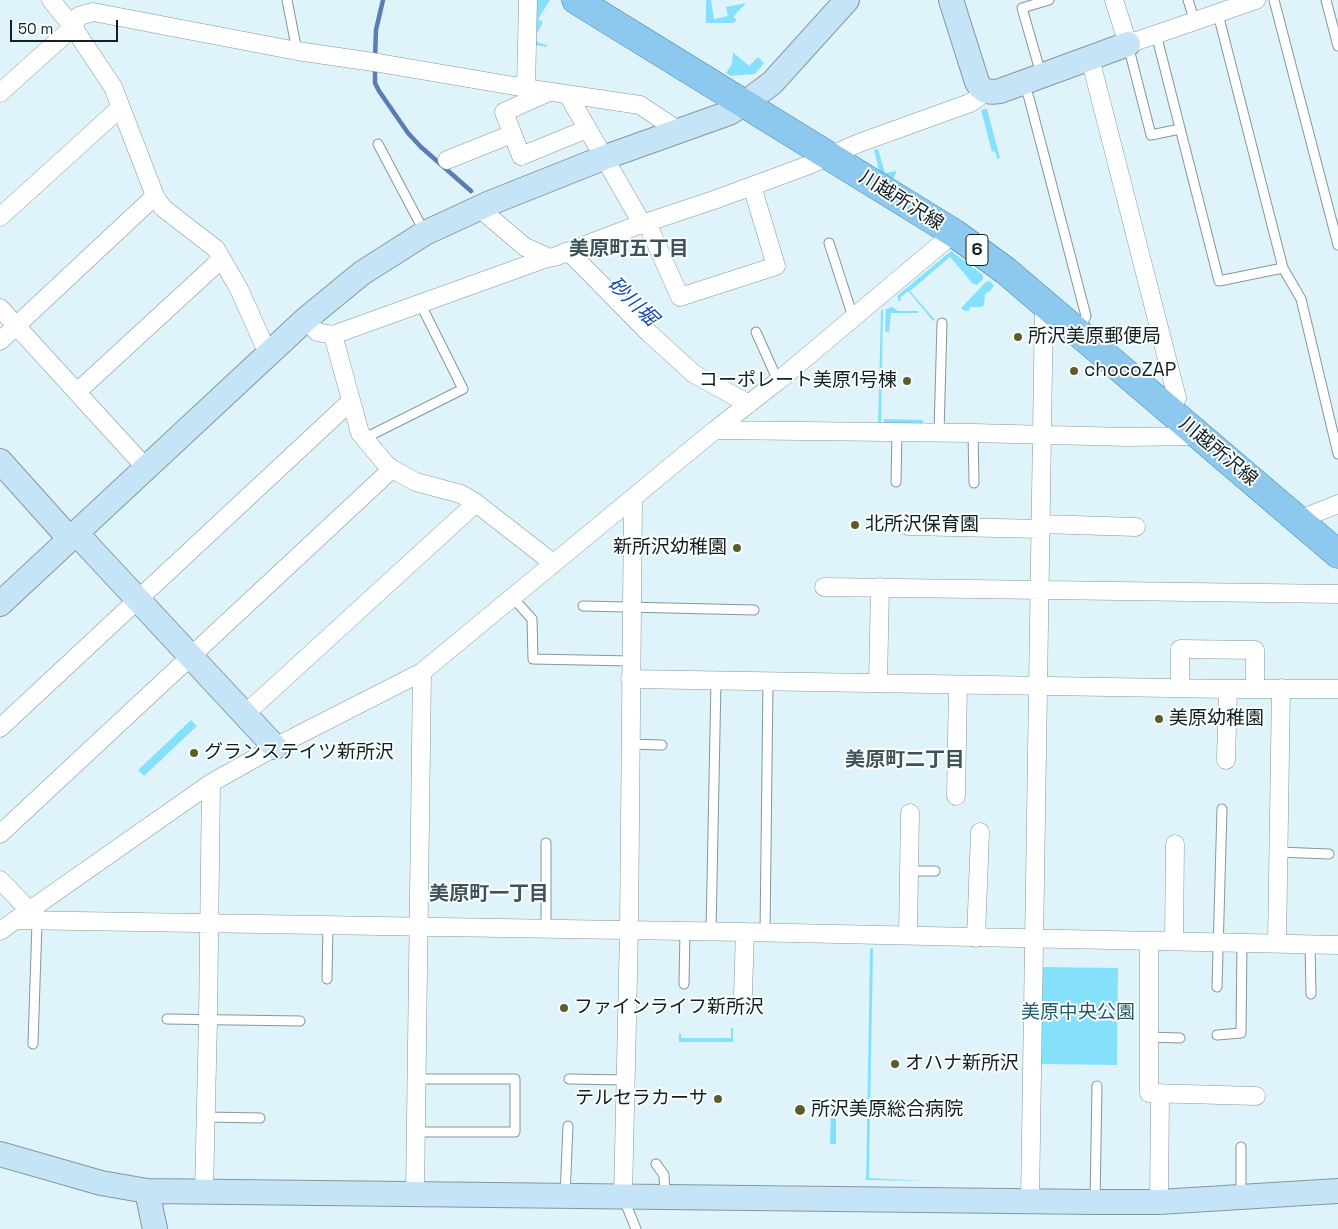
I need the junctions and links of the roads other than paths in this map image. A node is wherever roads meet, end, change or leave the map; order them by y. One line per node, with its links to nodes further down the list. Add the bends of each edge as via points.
1 (51, 0): 15 (street)
2 (287, 0): 19 (lane)
3 (528, 0): 22 (street)
4 (576, 0): 27 (main road, 川越所沢線 / 6)
5 (847, 0): 27 (street, via 772,84)
6 (951, 0): 24 (street, via 977,82)
7 (1049, 0): 21 (lane, via 1022,8)
8 (1114, 0): 17 (street)
9 (1188, 0): 14 (lane)
10 (1256, 0): 13 (street)
11 (1274, 0): 45 (lane)
12 (1326, 0): 18 (lane)
13 (1218, 14): 14 (street); 48 (lane)
14 (1195, 22): 16 (street)
15 (73, 27): 19 (street, via 79,16 94,12); 25 (street); 28 (street, via 112,87)
16 (1156, 34): 17 (street); 30 (lane)
17 (1128, 44): 20 (street); 30 (lane, via 1151,134)
18 (1338, 46)
19 (297, 51): 22 (street)
20 (1090, 58): 21 (street); 65 (street, via 1177,398)
21 (1032, 78): 24 (street); 57 (lane, via 1029,98 1086,316)
22 (526, 88): 23 (street)
23 (549, 92): 26 (street); 32 (street, via 504,112)
24 (986, 92): 34 (street, via 970,103)
25 (0, 93)
26 (568, 95): 29 (street); 31 (street, via 640,105)
27 (745, 103): 31 (street); 34 (main road, 川越所沢線 / 6)
28 (120, 108): 38 (street); 40 (street)
29 (587, 129): 32 (street, via 521,156); 35 (street)
30 (1180, 129): 48 (lane, via 1219,281)
31 (679, 131): 35 (street)
32 (512, 134): 36 (street)
33 (378, 144): 43 (lane)
34 (830, 156): 37 (street); 42 (main road, 川越所沢線 / 6)
35 (603, 158): 39 (street); 41 (street, via 640,219)
36 (447, 160)
37 (754, 185): 41 (street); 41 (street, via 776,266 680,297)
38 (155, 196): 47 (street, via 163,208 216,249); 55 (street)
39 (479, 208): 43 (street); 46 (street, via 525,247)
40 (0, 217)
41 (647, 223): 46 (street)
42 (954, 233): 50 (main road, 川越所沢線 / 6); 52 (street)
43 (425, 234): 53 (street, via 362,273)
44 (829, 243): 52 (lane)
45 (1338, 246)
46 (555, 256): 49 (street); 64 (street, via 573,256 694,374)
47 (222, 260): 60 (street, via 239,289); 62 (street)
48 (1284, 268): 73 (lane, via 1301,300)
49 (420, 303): 58 (street); 72 (lane, via 463,389)
50 (1044, 304): 57 (main road, 川越所沢線 / 6); 70 (street)
51 (0, 308): 55 (street)
52 (852, 317): 61 (street)
53 (306, 319): 58 (street, via 317,332); 60 (street)
54 (942, 324): 68 (lane)
55 (16, 325): 59 (street); 62 (street)
56 (756, 332): 61 (lane)
57 (1078, 333): 65 (main road, 川越所沢線 / 6)
58 (333, 335): 63 (street)
59 (0, 341)
60 (268, 354): 75 (street)
61 (778, 381): 64 (street)
62 (77, 392): 75 (street)
63 (351, 401): 72 (street); 94 (street)
64 (749, 404): 66 (street)
65 (1168, 409): 71 (main road, 川越所沢線 / 6)
66 (715, 430): 67 (street); 79 (street)
67 (897, 432): 68 (street); 77 (lane)
68 (939, 433): 69 (street)
69 (974, 433): 70 (street); 78 (lane)
70 (1042, 435): 71 (street); 84 (street)
71 (1201, 436): 82 (main road, 川越所沢線 / 6)
72 (365, 440): 76 (street)
73 (1338, 454)
74 (1, 464): 86 (street)
75 (146, 468): 86 (street)
76 (392, 470): 80 (street, via 416,482 461,494); 99 (street)
77 (896, 482)
78 (974, 483)
79 (633, 499): 88 (street); 97 (street)
80 (476, 503): 88 (street); 113 (street)
81 (1338, 504): 82 (street)
82 (1298, 520): 87 (main road, 川越所沢線 / 6)
83 (908, 526): 84 (street)
84 (1041, 527): 85 (street); 91 (street)
85 (1136, 527)
86 (73, 536): 94 (street); 95 (street)
87 (1338, 554)
88 (553, 563): 93 (street)
89 (824, 587): 90 (street)
90 (880, 588): 91 (street); 105 (street)
91 (1039, 589): 92 (street); 107 (street)
92 (1338, 594)
93 (513, 598): 100 (lane, via 532,619 532,659); 101 (street)
94 (138, 601): 99 (street); 114 (street)
95 (0, 604)
96 (583, 606): 97 (lane)
97 (631, 607): 98 (lane); 100 (street)
98 (754, 610)
99 (191, 658): 113 (street); 124 (street)
100 (631, 661): 102 (street)
101 (422, 672): 117 (street); 135 (street)
102 (630, 679): 103 (street); 115 (street)
103 (716, 681): 104 (street); 140 (lane)
104 (768, 682): 105 (street); 142 (lane)
105 (878, 683): 106 (street)
106 (958, 685): 107 (street); 120 (street)
107 (1038, 686): 108 (street); 145 (street)
108 (1180, 688): 110 (street); 111 (street, via 1180,649 1190,649 1255,650)
109 (1280, 688): 111 (street); 112 (street); 127 (street)
110 (1228, 689): 111 (street); 118 (street)
111 (1255, 689)
112 (1338, 689)
113 (244, 715): 117 (street)
114 (0, 728)
115 (629, 744): 116 (lane); 137 (street)
116 (662, 745)
117 (275, 747): 119 (street)
118 (1226, 760)
119 (211, 783): 132 (street); 133 (street)
120 (956, 796)
121 (1222, 809): 148 (lane)
122 (910, 813): 129 (street)
123 (980, 832): 144 (street)
124 (0, 834)
125 (546, 843): 136 (lane)
126 (1175, 844): 147 (street)
127 (1278, 852): 128 (lane); 149 (street)
128 (1329, 854)
129 (909, 871): 130 (lane); 143 (street)
130 (935, 871)
131 (0, 880): 132 (street)
132 (27, 917): 133 (street); 138 (street); 164 (lane)
133 (210, 924): 134 (street); 159 (street)
134 (328, 925): 135 (street); 153 (lane)
135 (419, 926): 136 (street); 165 (street)
136 (546, 929): 137 (street)
137 (629, 930): 139 (street); 167 (street)
138 (0, 931)
139 (685, 931): 140 (street); 154 (lane)
140 (712, 932): 141 (street)
141 (745, 932): 142 (street); 156 (street)
142 (765, 933): 143 (street)
143 (908, 936): 144 (street)
144 (976, 938): 145 (street)
145 (1034, 938): 146 (street); 186 (street)
146 (1149, 941): 147 (street); 162 (street)
147 (1174, 941): 148 (street)
148 (1219, 942): 150 (street); 155 (lane)
149 (1277, 942): 150 (street); 151 (street)
150 (1242, 943): 161 (lane, via 1241,1034)
151 (1310, 944): 152 (street); 157 (lane)
152 (1338, 945)
153 (327, 979)
154 (684, 984)
155 (1217, 987)
156 (743, 994)
157 (1311, 994)
158 (167, 1019): 159 (lane)
159 (208, 1020): 160 (lane); 171 (street)
160 (300, 1021)
161 (1217, 1035)
162 (1149, 1037): 163 (lane); 169 (street, via 1149,1093)
163 (1180, 1038)
164 (33, 1044)
165 (417, 1079): 174 (street); 174 (lane, via 515,1079 515,1132)
166 (569, 1079): 167 (lane)
167 (625, 1080): 183 (street)
168 (1097, 1086): 187 (lane)
169 (1160, 1093): 170 (street); 188 (street)
170 (1256, 1096)
171 (206, 1117): 172 (lane); 180 (street)
172 (260, 1118)
173 (568, 1126): 182 (lane)
174 (417, 1132): 181 (street)
175 (1241, 1146): 185 (lane)
176 (0, 1154): 178 (street, via 101,1183)
177 (656, 1164): 184 (lane, via 664,1175)
178 (147, 1191): 180 (street); 189 (street)
179 (1338, 1191): 185 (street)
180 (204, 1192): 181 (street)
181 (415, 1194): 182 (street)
182 (565, 1196): 183 (street)
183 (623, 1197): 184 (street); 190 (lane)
184 (665, 1197): 186 (street)
185 (1242, 1198): 188 (street)
186 (1030, 1201): 187 (street)
187 (1095, 1202): 188 (street)
188 (1159, 1202)
189 (155, 1229)
190 (636, 1229)

